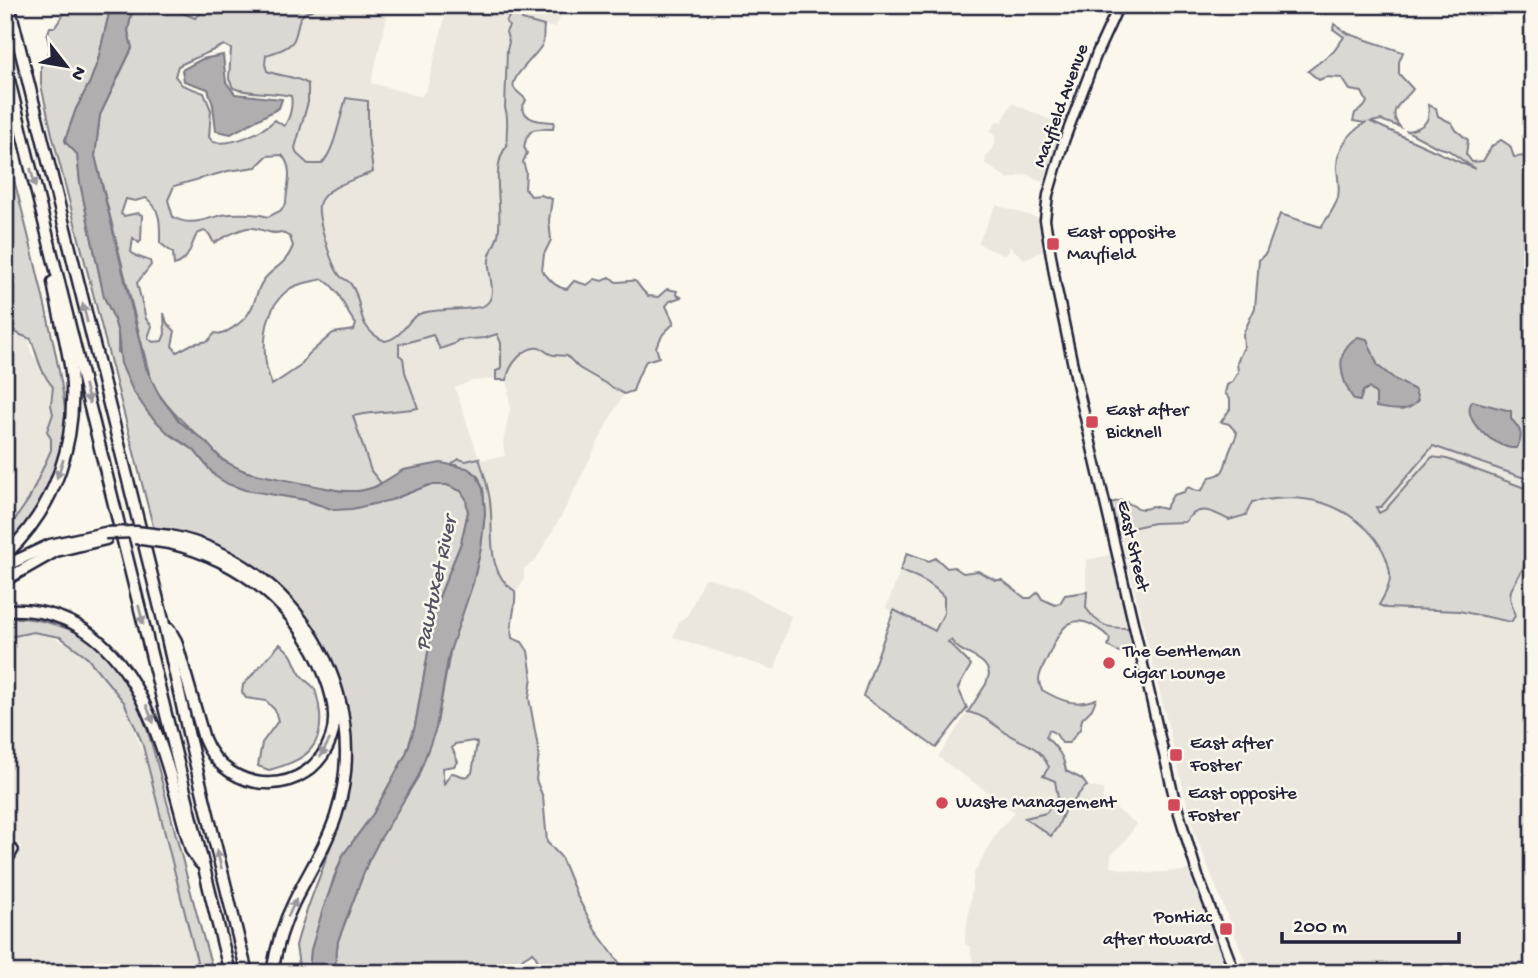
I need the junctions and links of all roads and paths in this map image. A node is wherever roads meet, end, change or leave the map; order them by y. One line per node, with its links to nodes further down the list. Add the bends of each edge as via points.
1 (9, 5): 12 (highway, one-way to 1)
2 (1119, 5): 5 (main road, Mayfield Avenue, via 1064,141)
3 (5, 64): 4 (highway, one-way to 4)
4 (41, 209): 8 (highway, one-way to 8, via 69,363 72,422 48,499); 15 (highway, one-way to 15)
5 (1045, 220): 20 (main road, East Street, via 1089,434 1174,797)
6 (106, 536): 7 (highway, bridge); 9 (highway, via 50,545); 10 (highway, via 56,551)
7 (170, 539): 12 (highway, one-way to 12, via 250,579 284,608 305,635 327,681 334,713 331,736 316,762 298,776 271,783 243,779 221,765 206,745 176,641); 19 (highway, one-way to 7, via 286,921 340,805 346,753 341,703 317,642 280,594 226,555 197,543)
8 (5, 555)
9 (5, 566)
10 (5, 580)
11 (5, 610): 15 (highway, one-way to 15, via 37,612 73,624 104,646 125,670 153,719 191,850)
12 (163, 620): 18 (highway, one-way to 12)
13 (5, 842): 14 (street, via 14,850)
14 (5, 866)
15 (204, 868): 17 (highway)
16 (1533, 971): 21 (street)
17 (230, 973)
18 (247, 973)
19 (272, 973)
20 (1235, 973)
21 (1512, 973)

